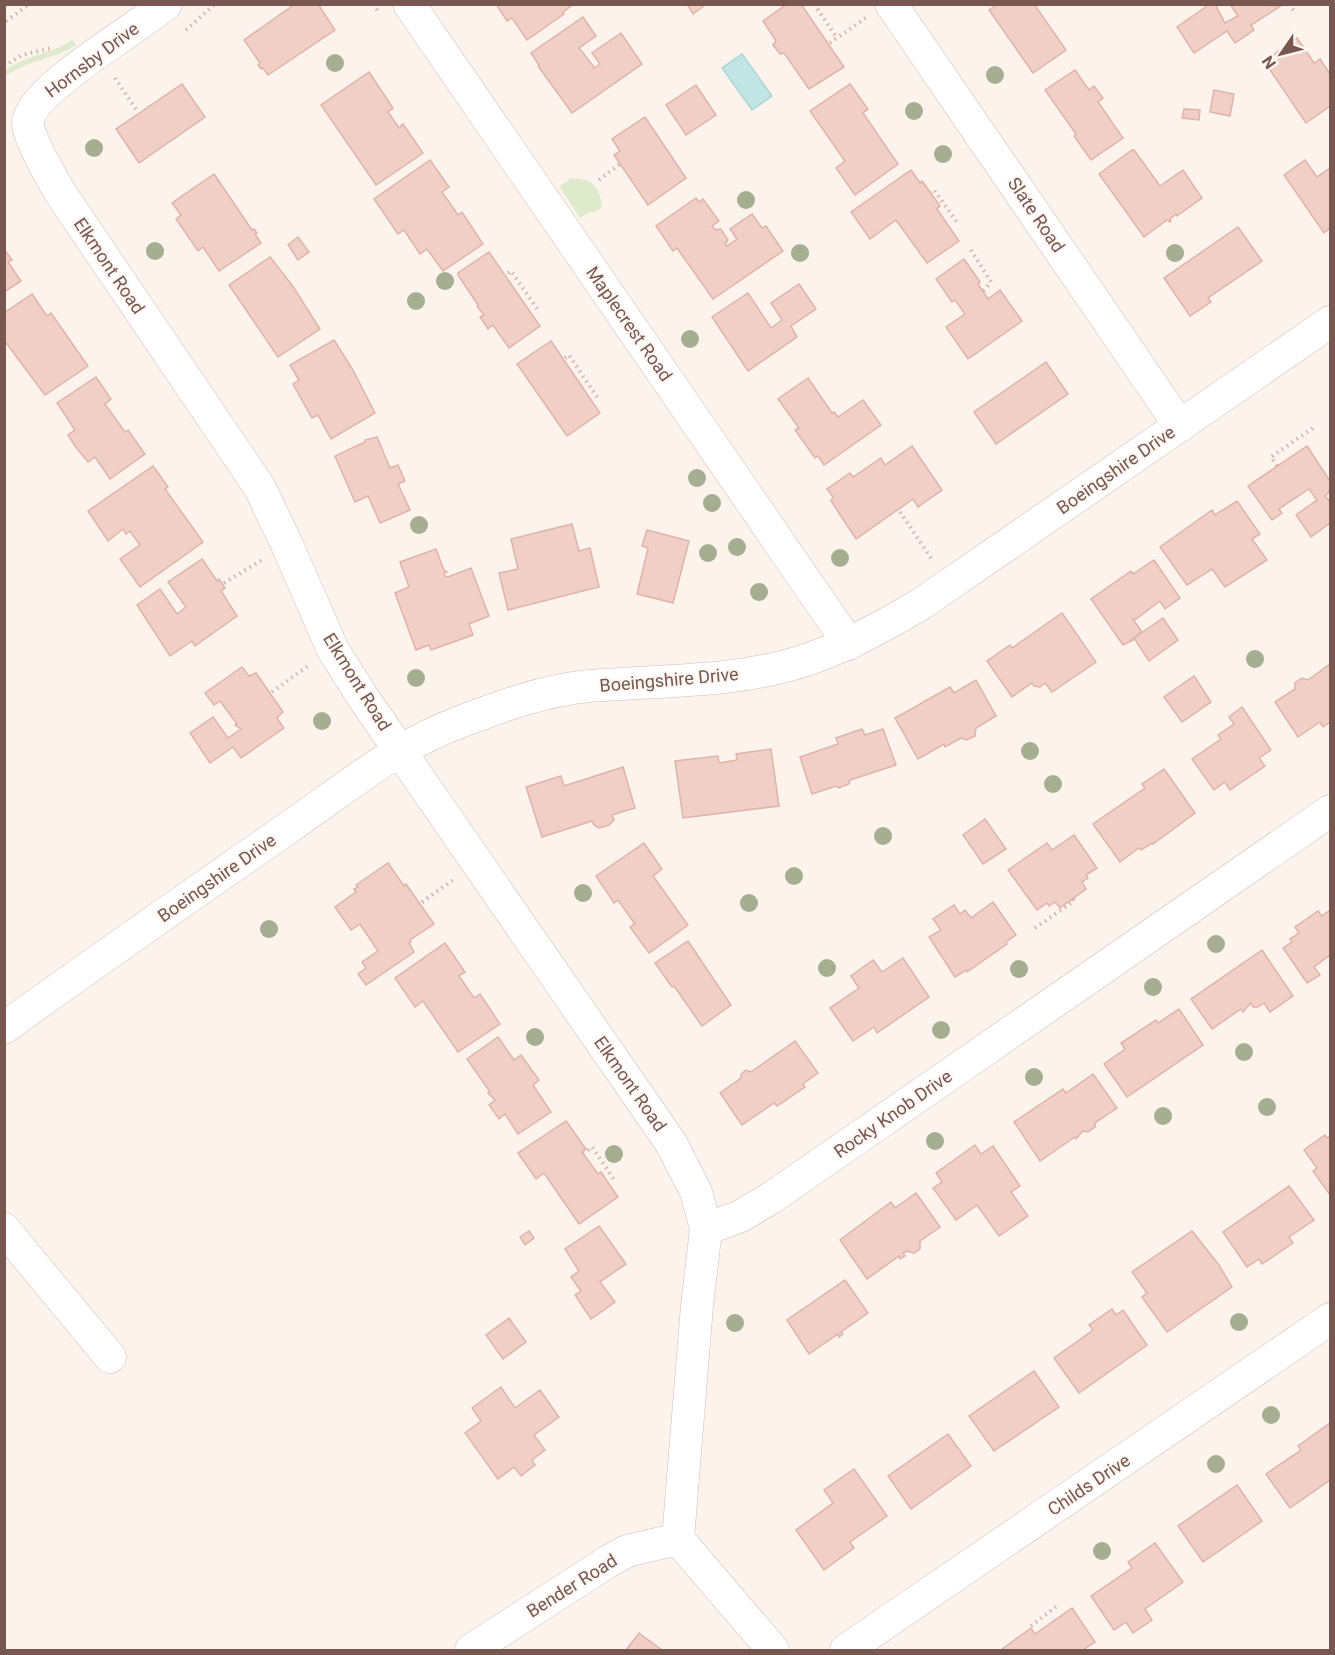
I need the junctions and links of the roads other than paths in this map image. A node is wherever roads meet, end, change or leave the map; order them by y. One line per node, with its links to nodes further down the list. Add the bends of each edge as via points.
1 (166, 4): 4 (street, Hornsby Drive, via 41,97)
2 (409, 4): 7 (street, Maplecrest Road)
3 (883, 8): 6 (street, Slate Road)
4 (28, 123): 8 (street, Elkmont Road, via 44,165 61,194 249,470 333,650)
5 (1330, 322): 6 (street, Boeingshire Drive)
6 (1180, 426): 7 (street, Boeingshire Drive, via 950,584)
7 (849, 644): 8 (street, Boeingshire Drive, via 801,662 742,675 587,686 523,700 457,723)
8 (400, 750): 10 (street, Boeingshire Drive); 12 (street, Elkmont Road, via 670,1143 696,1192)
9 (1330, 812): 12 (street, Rocky Knob Drive, via 771,1198 741,1216)
10 (4, 1028)
11 (4, 1228): 14 (street)
12 (706, 1229): 15 (street)
13 (1330, 1319): 18 (street, Childs Drive)
14 (110, 1357)
15 (678, 1539): 16 (street, Bender Road, via 627,1551); 17 (street)
16 (471, 1650)
17 (773, 1650)
18 (846, 1650)

